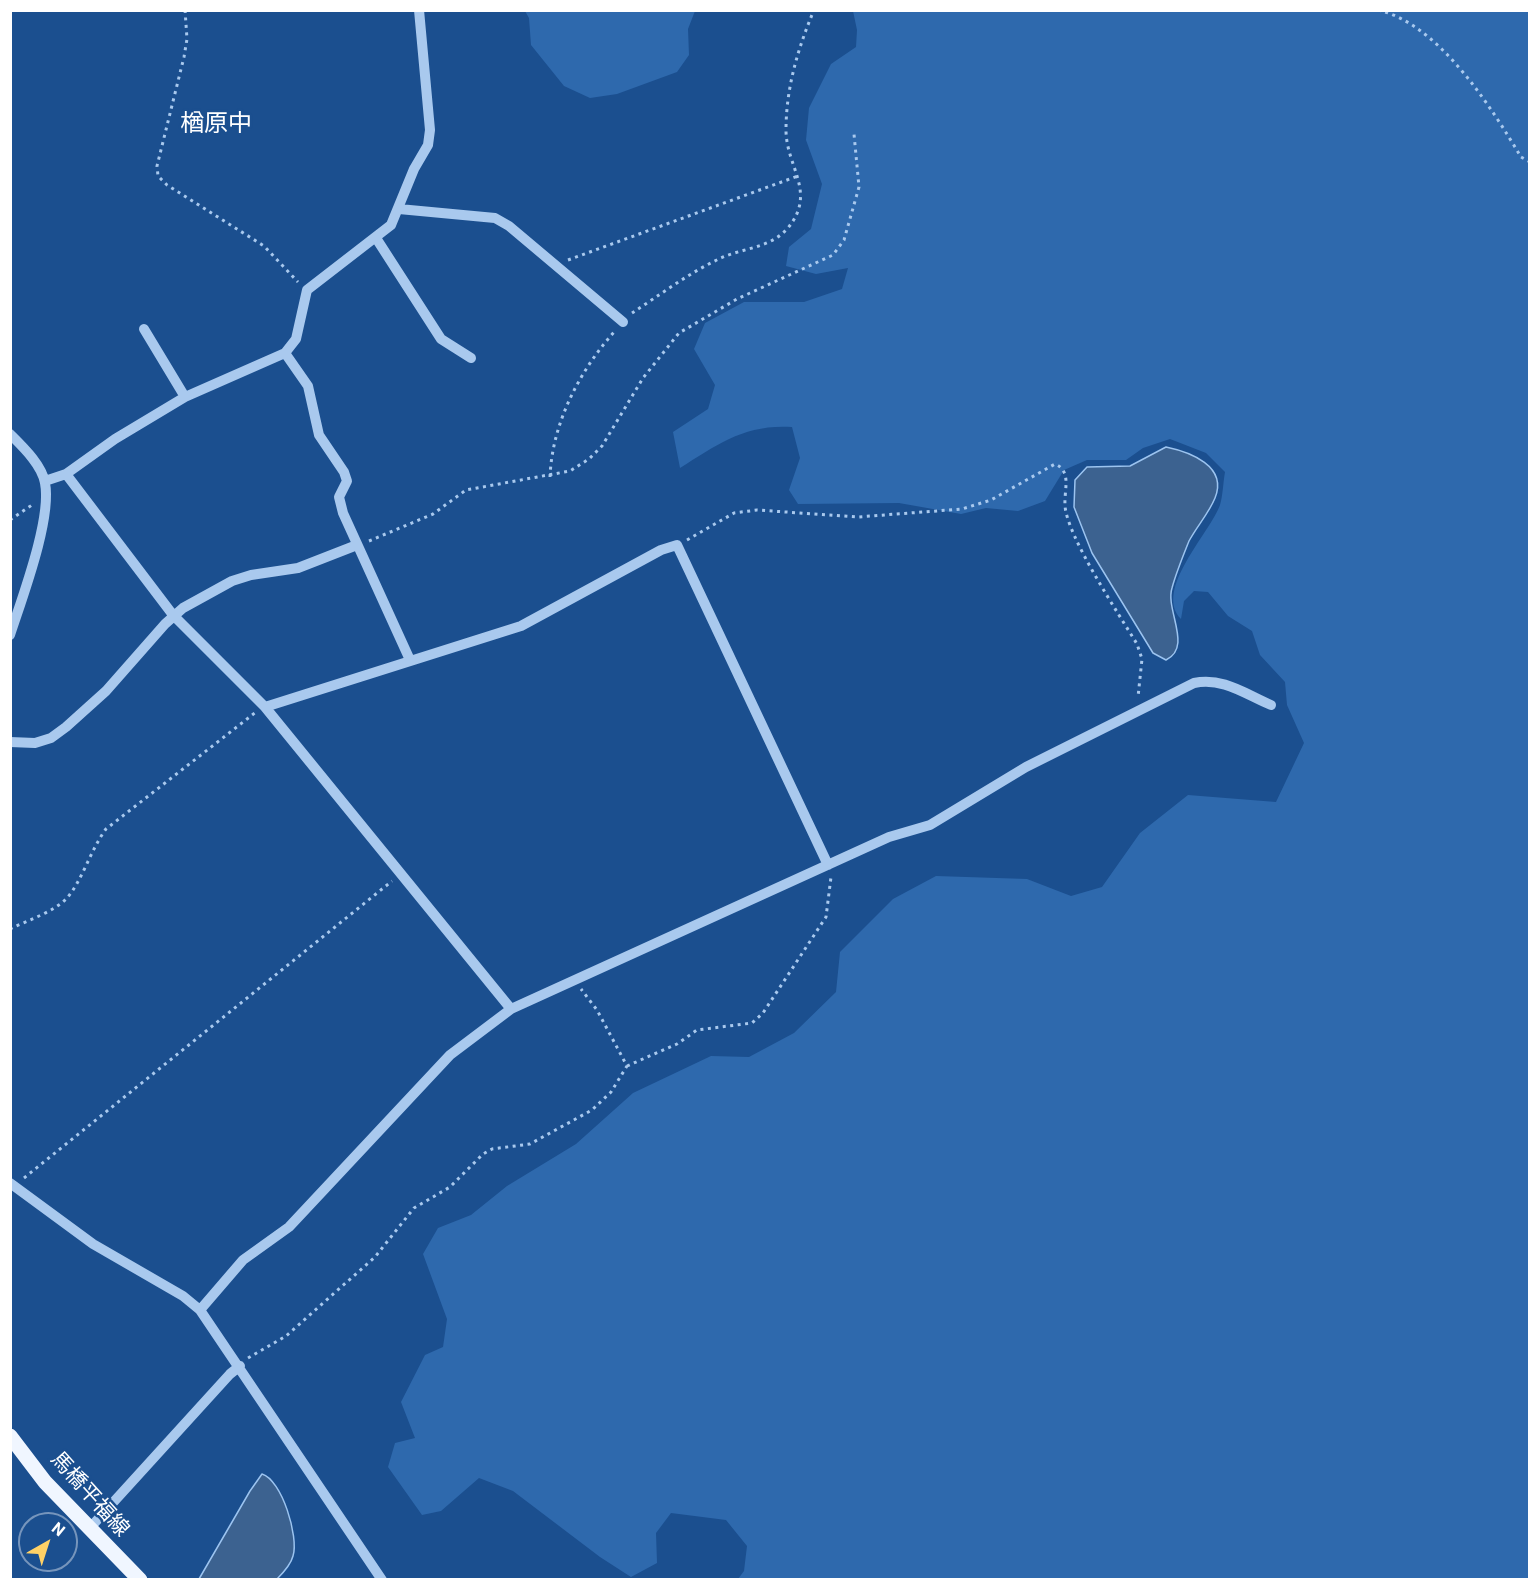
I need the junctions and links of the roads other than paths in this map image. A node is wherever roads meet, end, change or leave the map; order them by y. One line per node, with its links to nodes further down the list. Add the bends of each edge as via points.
1 (419, 10): 2 (street, via 430,130 428,145)
2 (399, 209): 3 (street, via 390,225); 4 (street, via 495,218)
3 (376, 237): 6 (street, via 307,290 296,339); 7 (street, via 441,339)
4 (623, 322)
5 (144, 329): 8 (street)
6 (285, 353): 8 (street); 12 (street, via 308,386 319,435 344,472 347,481 339,497)
7 (471, 358)
8 (185, 397): 10 (street)
9 (10, 434): 11 (street, via 40,468)
10 (66, 474): 11 (street); 13 (street)
11 (45, 481): 14 (street, via 43,520)
12 (357, 545): 13 (street, via 298,568 232,581); 15 (street)
13 (174, 615): 17 (street); 18 (street, via 120,676 66,727 35,743)
14 (10, 635)
15 (410, 660): 17 (street); 19 (street, via 521,626 677,545)
16 (1271, 705): 19 (street, via 1210,680 1194,684 1026,767 930,825 889,837)
17 (265, 707): 20 (street)
18 (10, 742)
19 (828, 865): 20 (street)
20 (511, 1009): 22 (street, via 450,1055 289,1227 243,1260)
21 (14, 1185): 22 (street, via 93,1244)
22 (200, 1310): 23 (street)
23 (240, 1366): 25 (street); 27 (street)
24 (10, 1436): 25 (main road, 馬橋平福線, via 45,1482)
25 (89, 1529): 26 (main road, 馬橋平福線)
26 (140, 1580)
27 (382, 1580)

